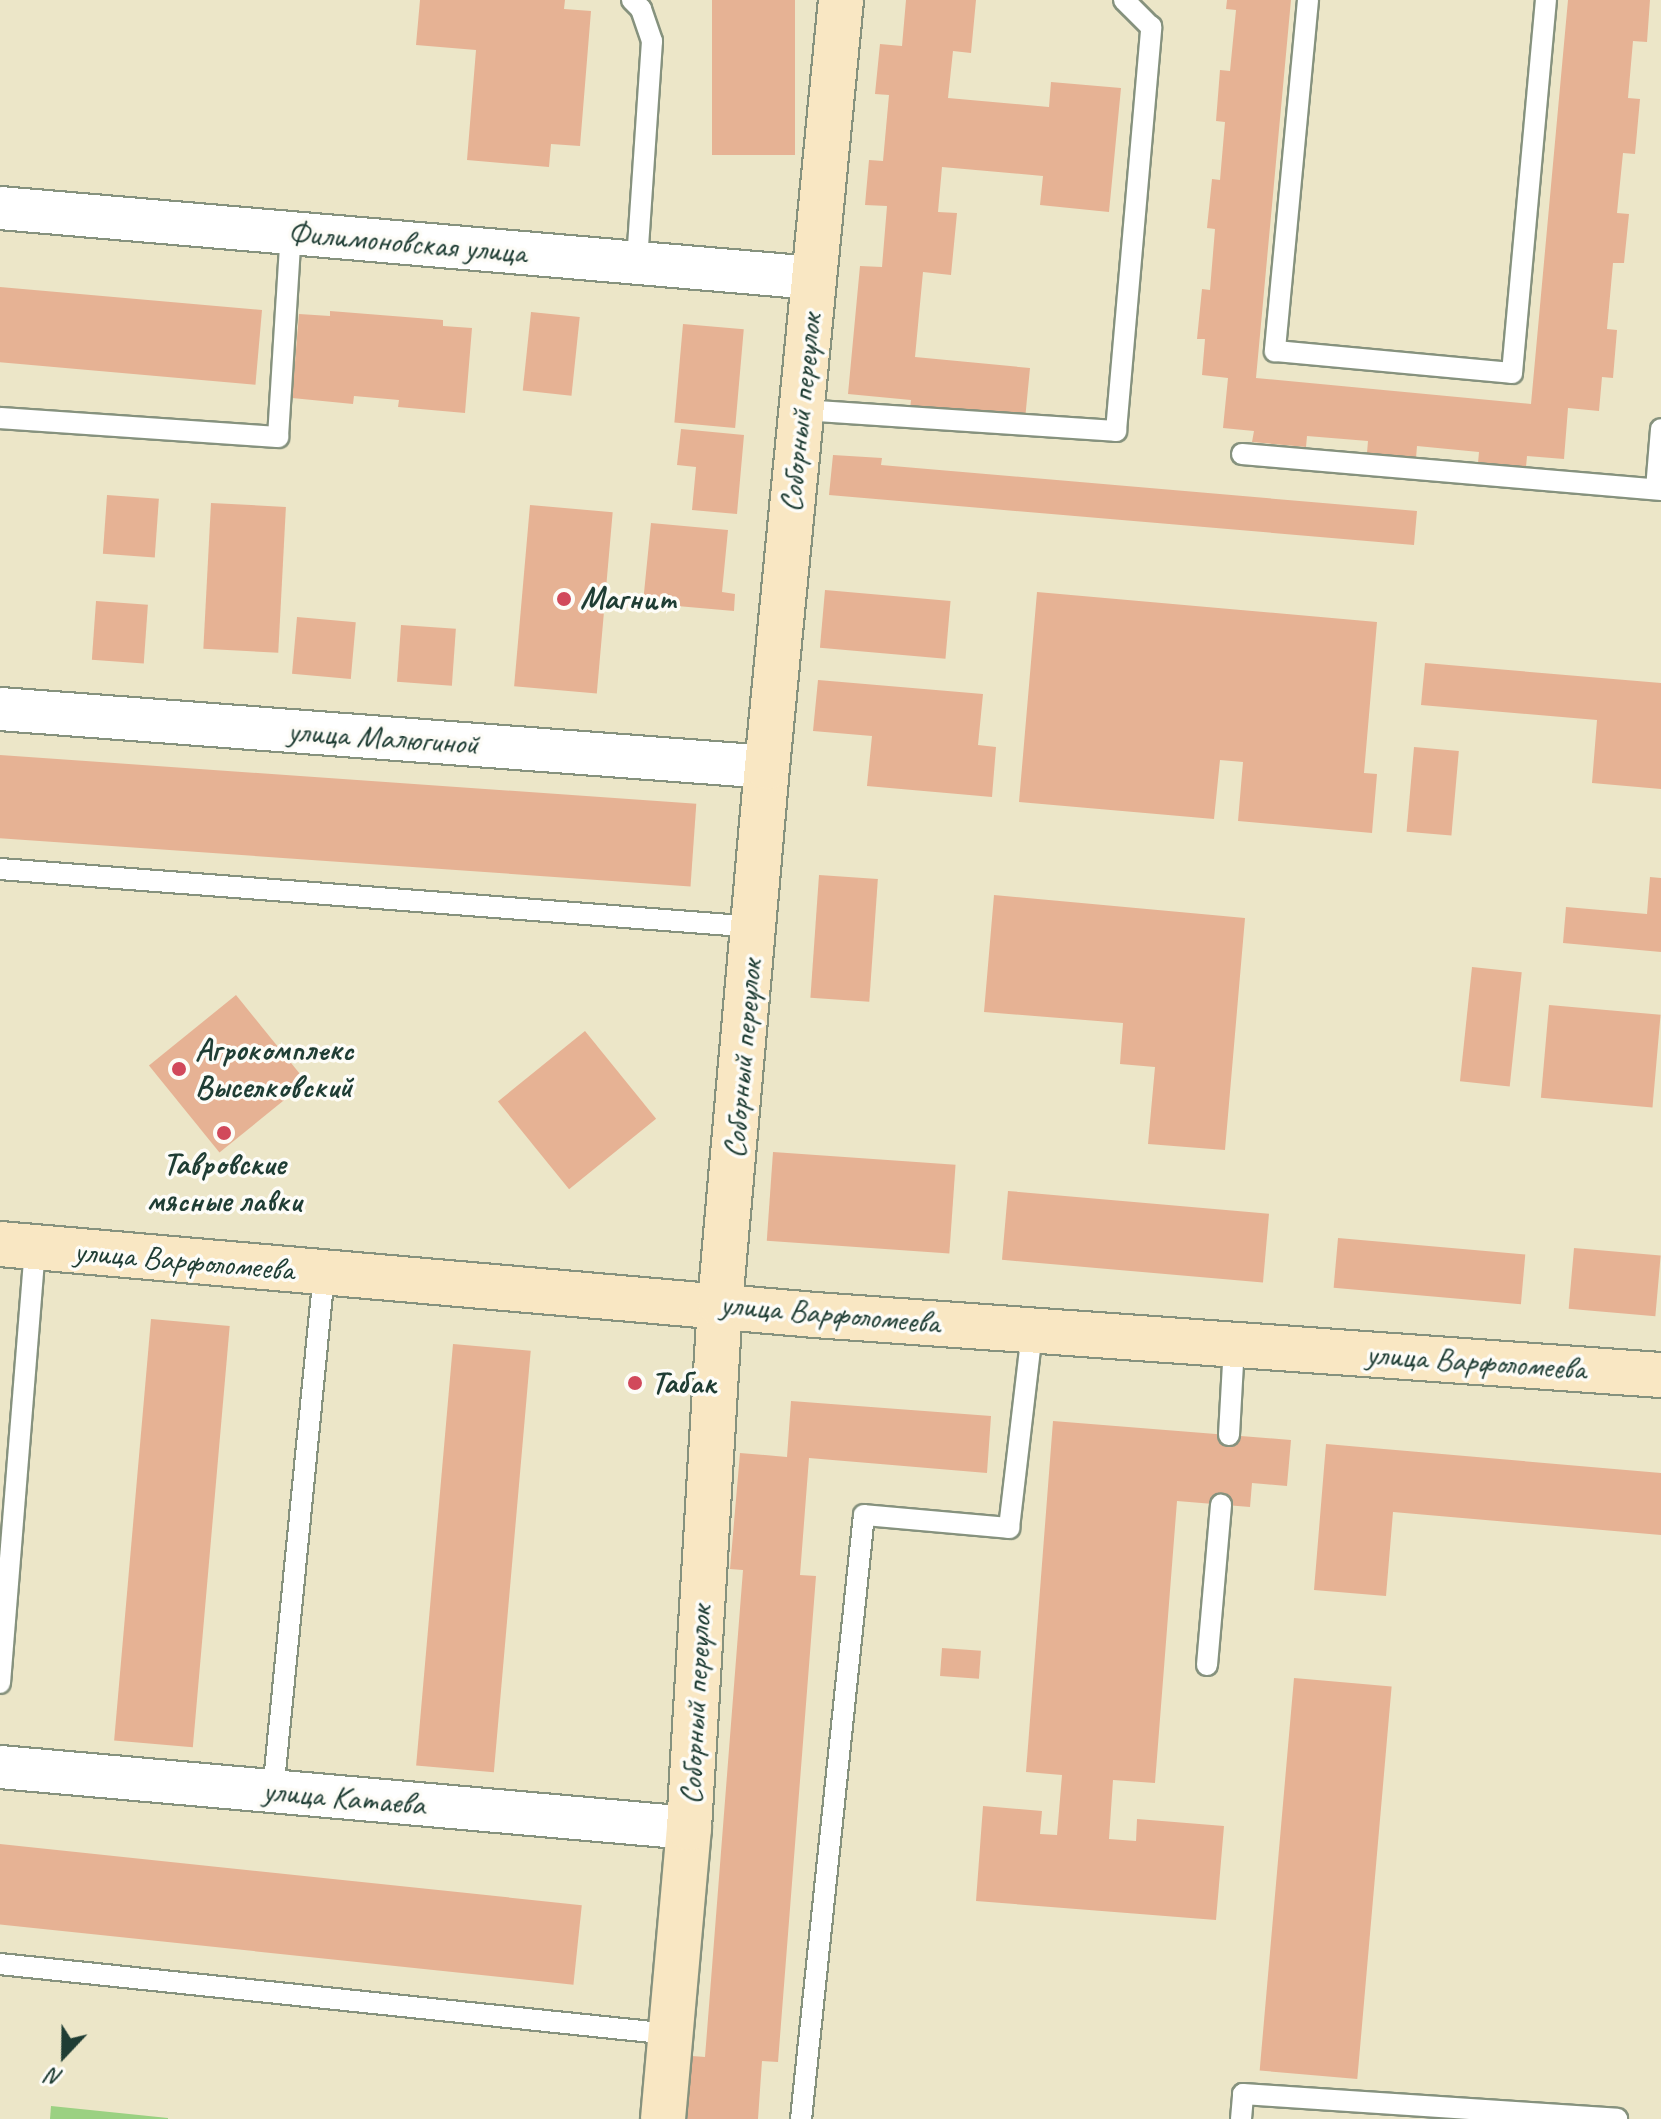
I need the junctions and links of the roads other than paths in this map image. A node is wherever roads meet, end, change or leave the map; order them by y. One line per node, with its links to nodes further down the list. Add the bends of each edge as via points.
1 (632, 0): 8 (lane, via 641,9 652,41)
2 (841, 0): 9 (street, Соборный переулок)
3 (1124, 0): 10 (lane, via 1151,27 1116,431)
4 (1308, 0): 5 (lane, via 1275,351 1512,373)
5 (1546, 0)
6 (0, 208): 7 (street, Филимоновская улица)
7 (291, 233): 8 (street, Филимоновская улица); 11 (lane, via 278,437)
8 (637, 263): 9 (street, Филимоновская улица)
9 (814, 278): 10 (street, Соборный переулок)
10 (801, 410): 16 (street, Соборный переулок)
11 (0, 418)
12 (1661, 429): 14 (lane)
13 (1242, 454): 14 (lane)
14 (1658, 490)
15 (0, 709): 16 (street, улица Малюгиной)
16 (767, 767): 18 (street, Соборный переулок)
17 (0, 869): 18 (lane)
18 (755, 927): 21 (street, Соборный переулок)
19 (17, 1246): 20 (street, улица Варфоломеева); 28 (lane)
20 (324, 1273): 21 (street, улица Варфоломеева); 30 (lane)
21 (720, 1304): 22 (street, улица Варфоломеева); 31 (street, Соборный переулок)
22 (1032, 1331): 23 (street, улица Варфоломеева); 35 (lane, via 1009,1528 864,1515)
23 (1234, 1345): 24 (street, улица Варфоломеева); 25 (lane)
24 (1661, 1375)
25 (1229, 1435)
26 (1221, 1505): 27 (lane)
27 (1207, 1665)
28 (0, 1683)
29 (0, 1767): 30 (street, улица Катаева)
30 (273, 1792): 31 (street, улица Катаева)
31 (689, 1828): 33 (street, Соборный переулок)
32 (0, 1964): 33 (lane)
33 (671, 2034): 34 (street, Соборный переулок)
34 (663, 2119)
35 (801, 2119)
36 (1241, 2119): 37 (lane, via 1243,2094)
37 (1617, 2119)

